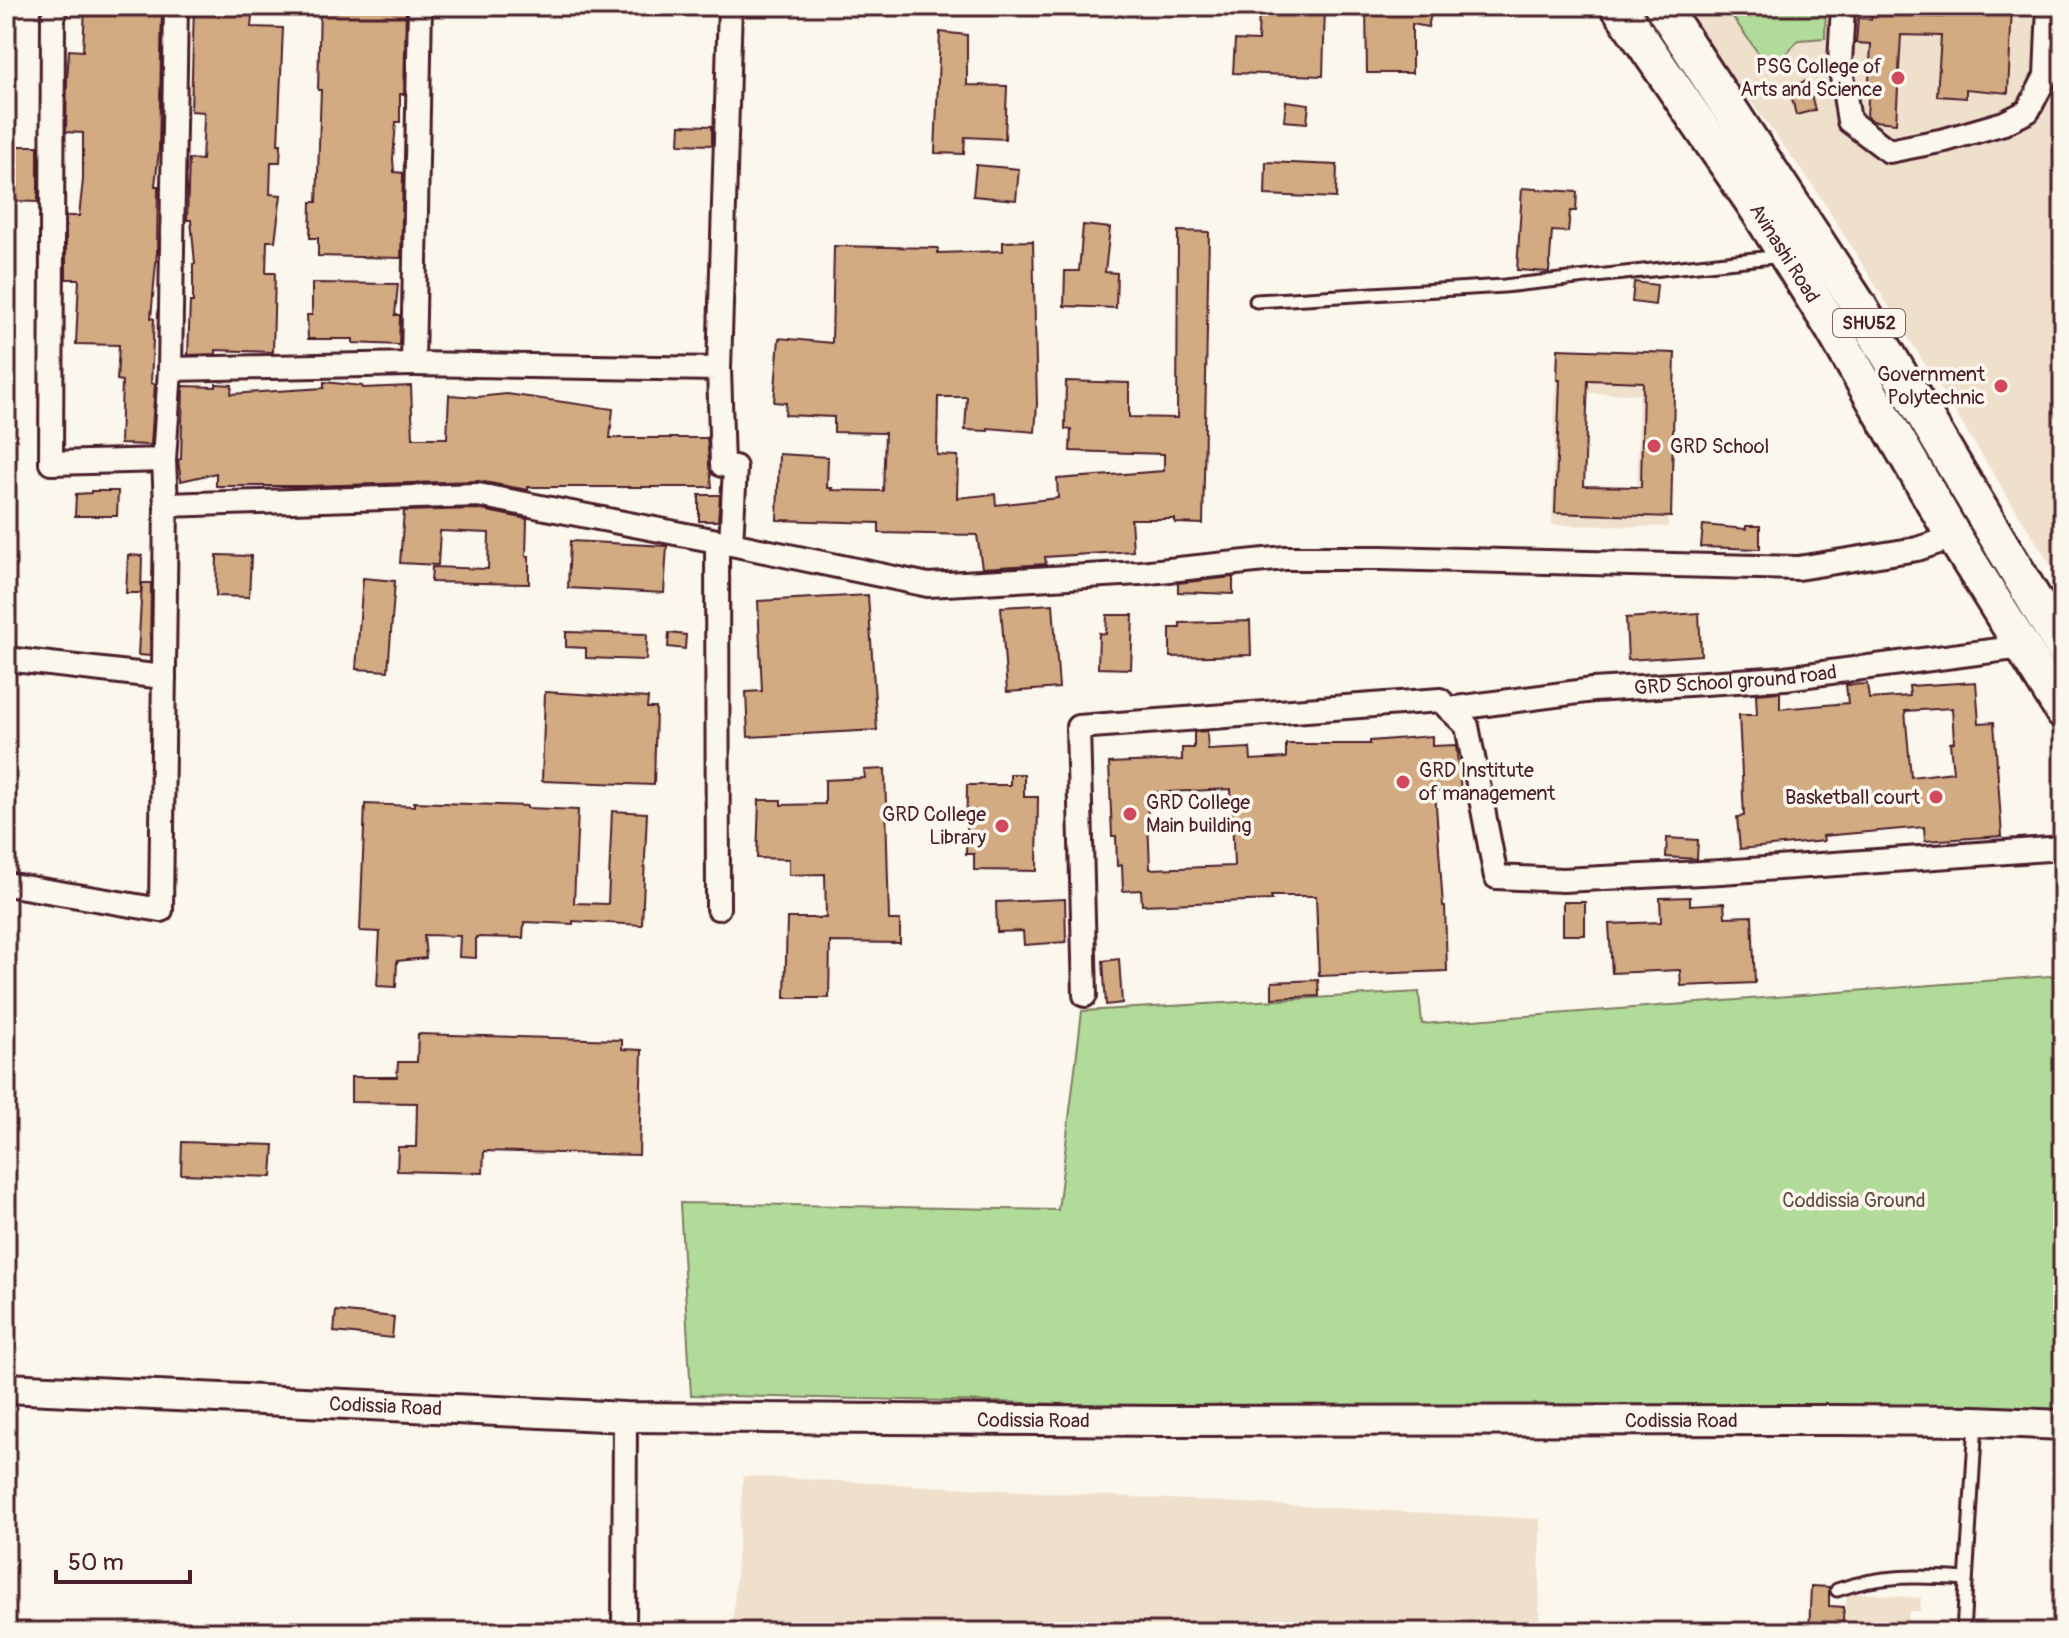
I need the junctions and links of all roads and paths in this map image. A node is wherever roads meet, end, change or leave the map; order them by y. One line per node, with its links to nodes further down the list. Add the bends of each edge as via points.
1 (57, 6): 14 (street, via 51,463)
2 (176, 6): 12 (street)
3 (420, 6): 11 (street)
4 (730, 6): 13 (street)
5 (1618, 6): 9 (main road, Avinashi Road / SHU52)
6 (1662, 6): 19 (main road, Avinashi Road / SHU52, via 1859,306)
7 (1843, 6): 8 (street, via 1840,63 1849,121 1889,151 1945,140 2028,111 2046,76)
8 (2049, 6)
9 (1787, 255): 10 (lane, via 1504,286); 16 (main road, Avinashi Road / SHU52)
10 (1256, 301)
11 (413, 364): 12 (street); 13 (street)
12 (170, 369): 14 (street)
13 (719, 369): 17 (street, via 722,465 735,467)
14 (164, 460): 15 (street)
15 (166, 505): 17 (street, via 478,495); 21 (street)
16 (1954, 537): 17 (street, via 1917,549 1798,568 1285,558 1140,573 928,585); 18 (main road, Avinashi Road / SHU52)
17 (724, 542): 26 (street)
18 (2022, 647): 22 (street, GRD School ground road, via 1785,678 1593,690); 23 (main road, Avinashi Road / SHU52)
19 (2063, 648)
20 (6, 659): 21 (street)
21 (164, 677): 25 (street, via 161,910)
22 (1449, 709): 24 (street, via 1467,726 1496,877 1563,880); 27 (street, GRD School ground road, via 1440,700 1078,727)
23 (2063, 712)
24 (2063, 848)
25 (6, 884)
26 (718, 908)
27 (1085, 995)
28 (6, 1388): 29 (street, Codissia Road)
29 (625, 1417): 30 (street, Codissia Road); 34 (street)
30 (1976, 1421): 31 (street, Codissia Road); 32 (lane)
31 (2063, 1425)
32 (1966, 1579): 33 (lane, via 1906,1575); 35 (lane)
33 (1837, 1590)
34 (624, 1632)
35 (1963, 1632)

